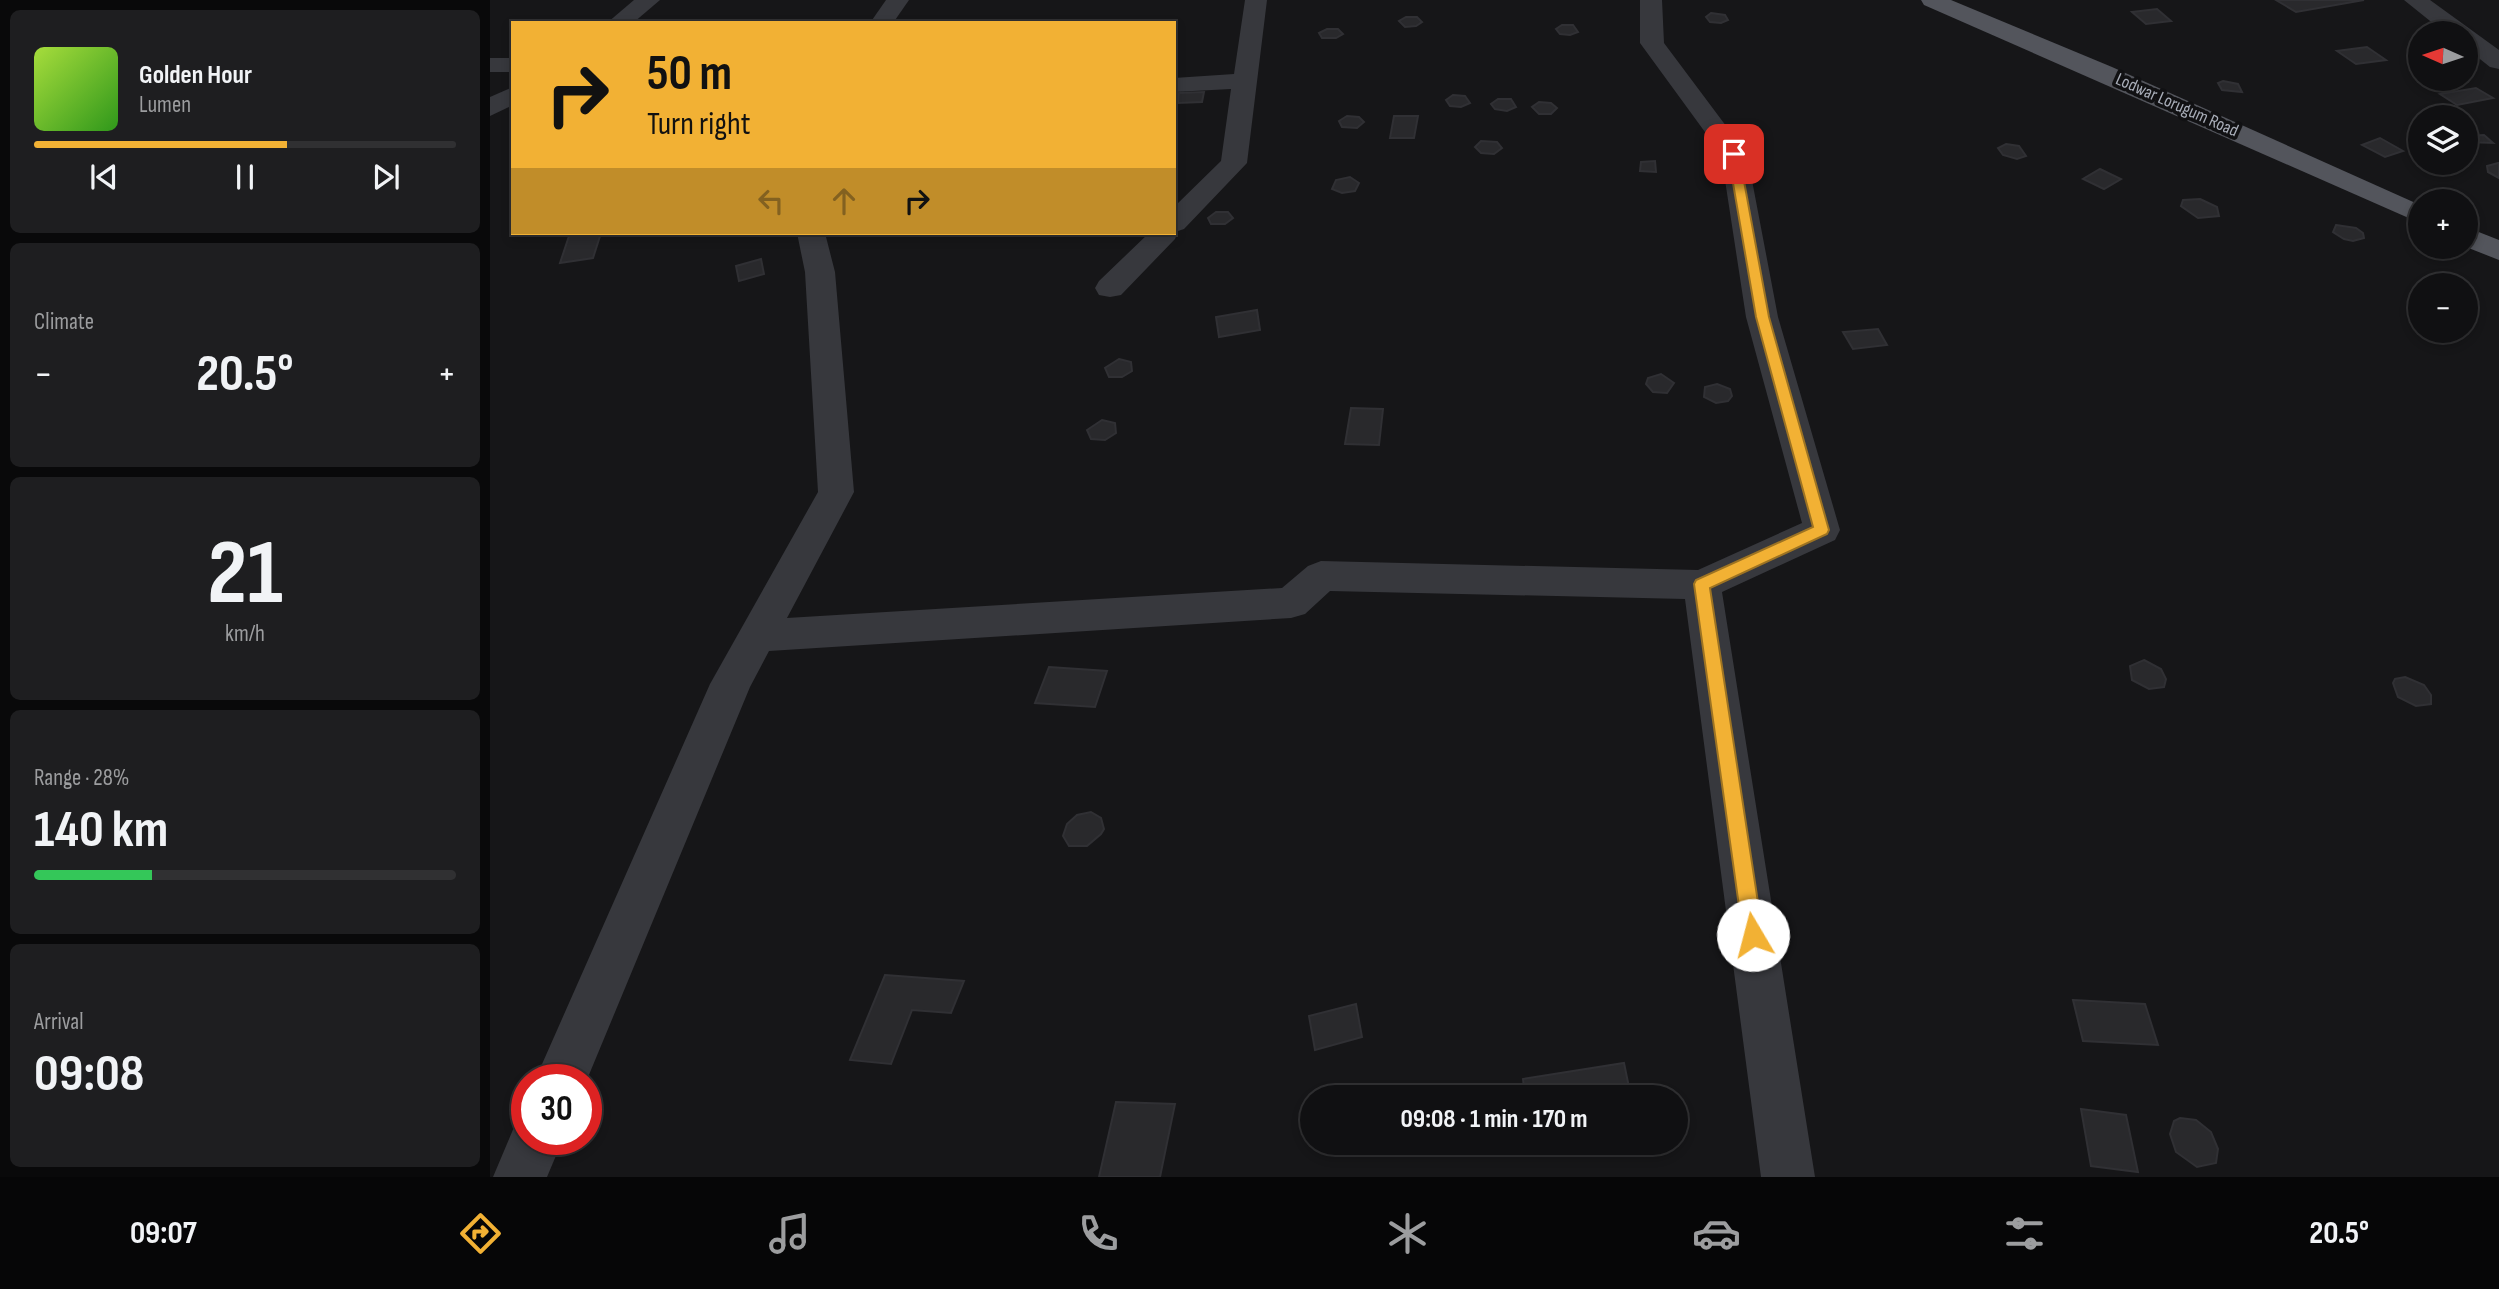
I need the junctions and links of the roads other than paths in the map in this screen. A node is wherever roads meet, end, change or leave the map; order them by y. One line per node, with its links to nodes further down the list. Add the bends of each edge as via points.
1 (649, 0): 7 (street)
2 (898, 0): 8 (street)
3 (1256, 0): 14 (street)
4 (1651, 0): 25 (street, via 1651,43 1734,154 1762,317 1822,530)
5 (1932, 0): 18 (main road, Lodwar Lorugum Road)
6 (2415, 0): 9 (street)
7 (621, 21)
8 (882, 21)
9 (2444, 21)
10 (2478, 46): 11 (street)
11 (2499, 62)
12 (490, 65): 13 (street)
13 (511, 65)
14 (1246, 81): 15 (street); 19 (street, via 1234,163)
15 (1176, 85)
16 (511, 95): 17 (street)
17 (490, 108)
18 (2408, 210)
19 (1176, 221)
20 (811, 235): 26 (street, via 820,272 836,492)
21 (1163, 235): 24 (street)
22 (2478, 241): 23 (main road)
23 (2499, 251)
24 (1110, 288)
25 (1702, 584): 26 (street, via 1321,576 1291,603); 30 (street)
26 (757, 636): 27 (street, via 731,684)
27 (568, 1064)
28 (529, 1155): 29 (street)
29 (520, 1177)
30 (1788, 1177)

